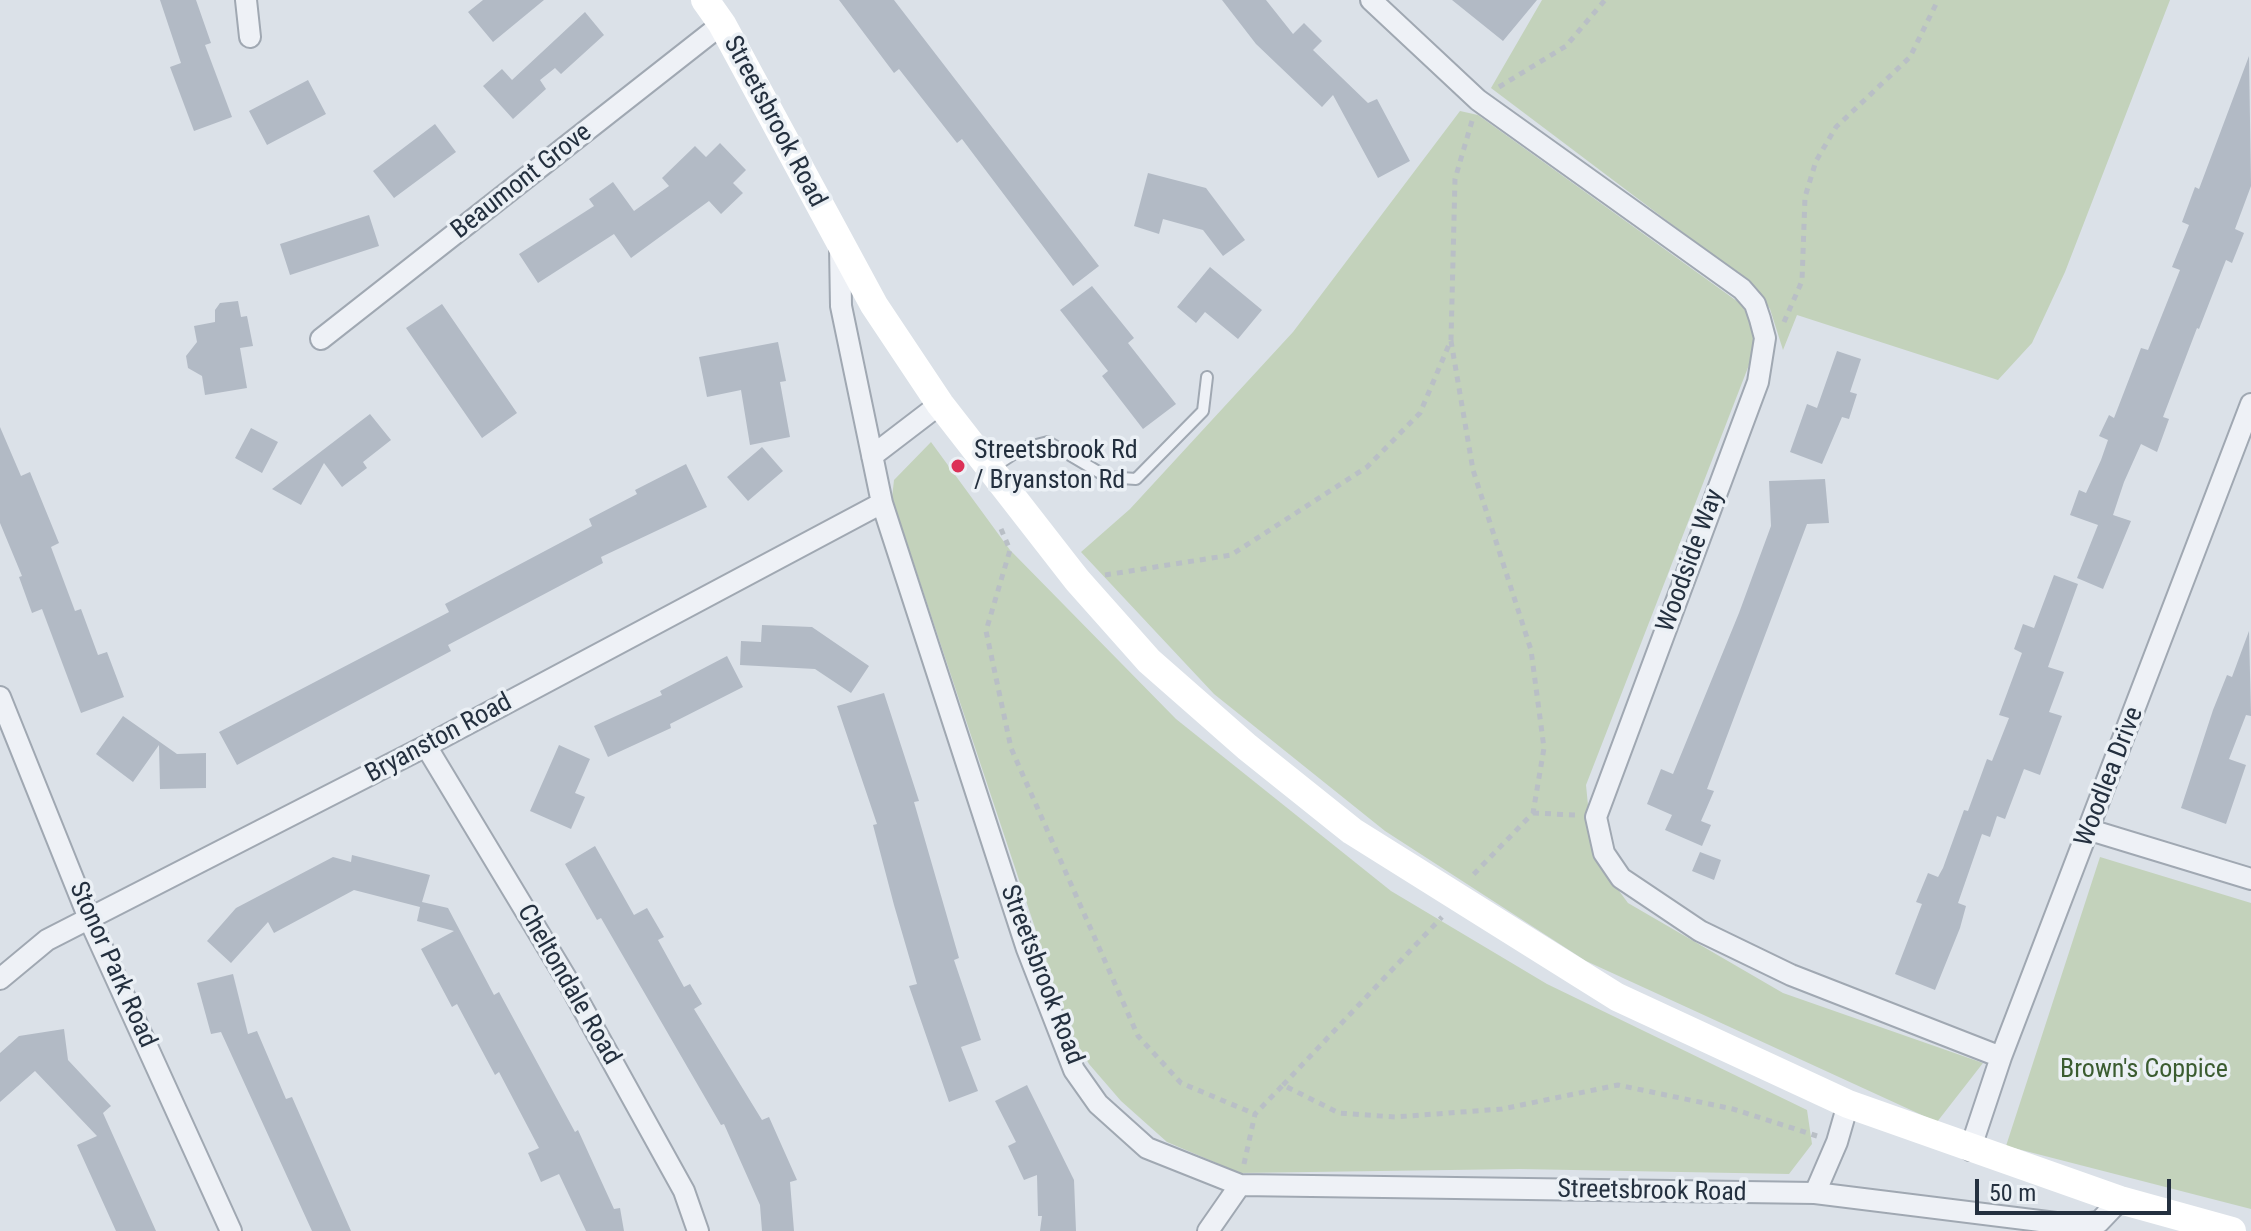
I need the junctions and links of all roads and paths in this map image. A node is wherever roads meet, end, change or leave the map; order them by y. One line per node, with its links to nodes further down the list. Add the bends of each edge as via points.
1 (246, 0): 7 (street)
2 (705, 0): 6 (main road, Streetsbrook Road)
3 (1371, 0): 8 (street, Woodside Way)
4 (1605, 0): 8 (path, via 1566,46)
5 (1938, 0): 10 (path, via 1910,57 1836,127 1816,161 1805,197 1802,281)
6 (722, 24): 9 (main road, Streetsbrook Road); 11 (street, Beaumont Grove)
7 (250, 37)
8 (1478, 100): 12 (path, via 1455,179); 25 (street, Woodside Way, via 1742,289 1755,304 1765,338 1758,382)
9 (840, 246): 14 (main road, Streetsbrook Road); 16 (street, Streetsbrook Road, via 841,306)
10 (1783, 324)
11 (321, 339)
12 (1451, 340): 20 (path, via 1420,413 1367,467 1231,555); 24 (path, via 1473,470 1531,650 1544,748)
13 (1207, 377): 17 (lane, via 1203,411 1136,479 1107,477 1048,442 1021,449)
14 (940, 404): 16 (street); 17 (main road, Streetsbrook Road)
15 (2251, 404): 26 (street, Woodlea Drive)
16 (872, 456): 18 (street, Streetsbrook Road)
17 (990, 469): 20 (main road, Streetsbrook Road)
18 (882, 503): 23 (street, Bryanston Road); 37 (street, Streetsbrook Road, via 1027,949 1074,1070 1098,1104 1147,1148)
19 (999, 523): 34 (path, via 1010,550 986,631 1011,748 1138,1036 1181,1083)
20 (1077, 580): 28 (main road, Streetsbrook Road, via 1149,661 1247,747 1352,831)
21 (0, 697): 22 (street, Stonor Park Road)
22 (9, 745): 29 (street, Stonor Park Road)
23 (426, 746): 29 (street, Bryanston Road); 41 (street, Cheltondale Road, via 566,978 684,1191)
24 (1533, 813): 25 (path); 28 (path)
25 (1596, 817): 31 (street, via 1604,853 1621,878 1700,931 1791,975)
26 (2090, 830): 27 (street); 31 (street, Woodlea Drive)
27 (2251, 879)
28 (1453, 896): 32 (path, via 1437,925); 33 (main road, Streetsbrook Road, via 1617,997)
29 (90, 921): 30 (street, Bryanston Road, via 47,940); 40 (street, Stonor Park Road)
30 (0, 979)
31 (2001, 1057): 36 (street, Woodlea Drive)
32 (1283, 1085): 34 (path); 35 (path, via 1339,1113 1395,1117 1502,1109 1618,1085 1733,1109)
33 (1848, 1104): 35 (street); 36 (main road, Streetsbrook Road)
34 (1255, 1114): 37 (path)
35 (1837, 1142): 38 (street)
36 (1970, 1150): 39 (main road, Streetsbrook Road)
37 (1240, 1185): 38 (street, Streetsbrook Road); 42 (street)
38 (1815, 1193): 39 (street, Streetsbrook Road, via 2072,1225 2099,1222)
39 (2120, 1200): 43 (main road, Streetsbrook Road)
40 (231, 1231)
41 (698, 1231)
42 (1208, 1231)
43 (2232, 1231)

